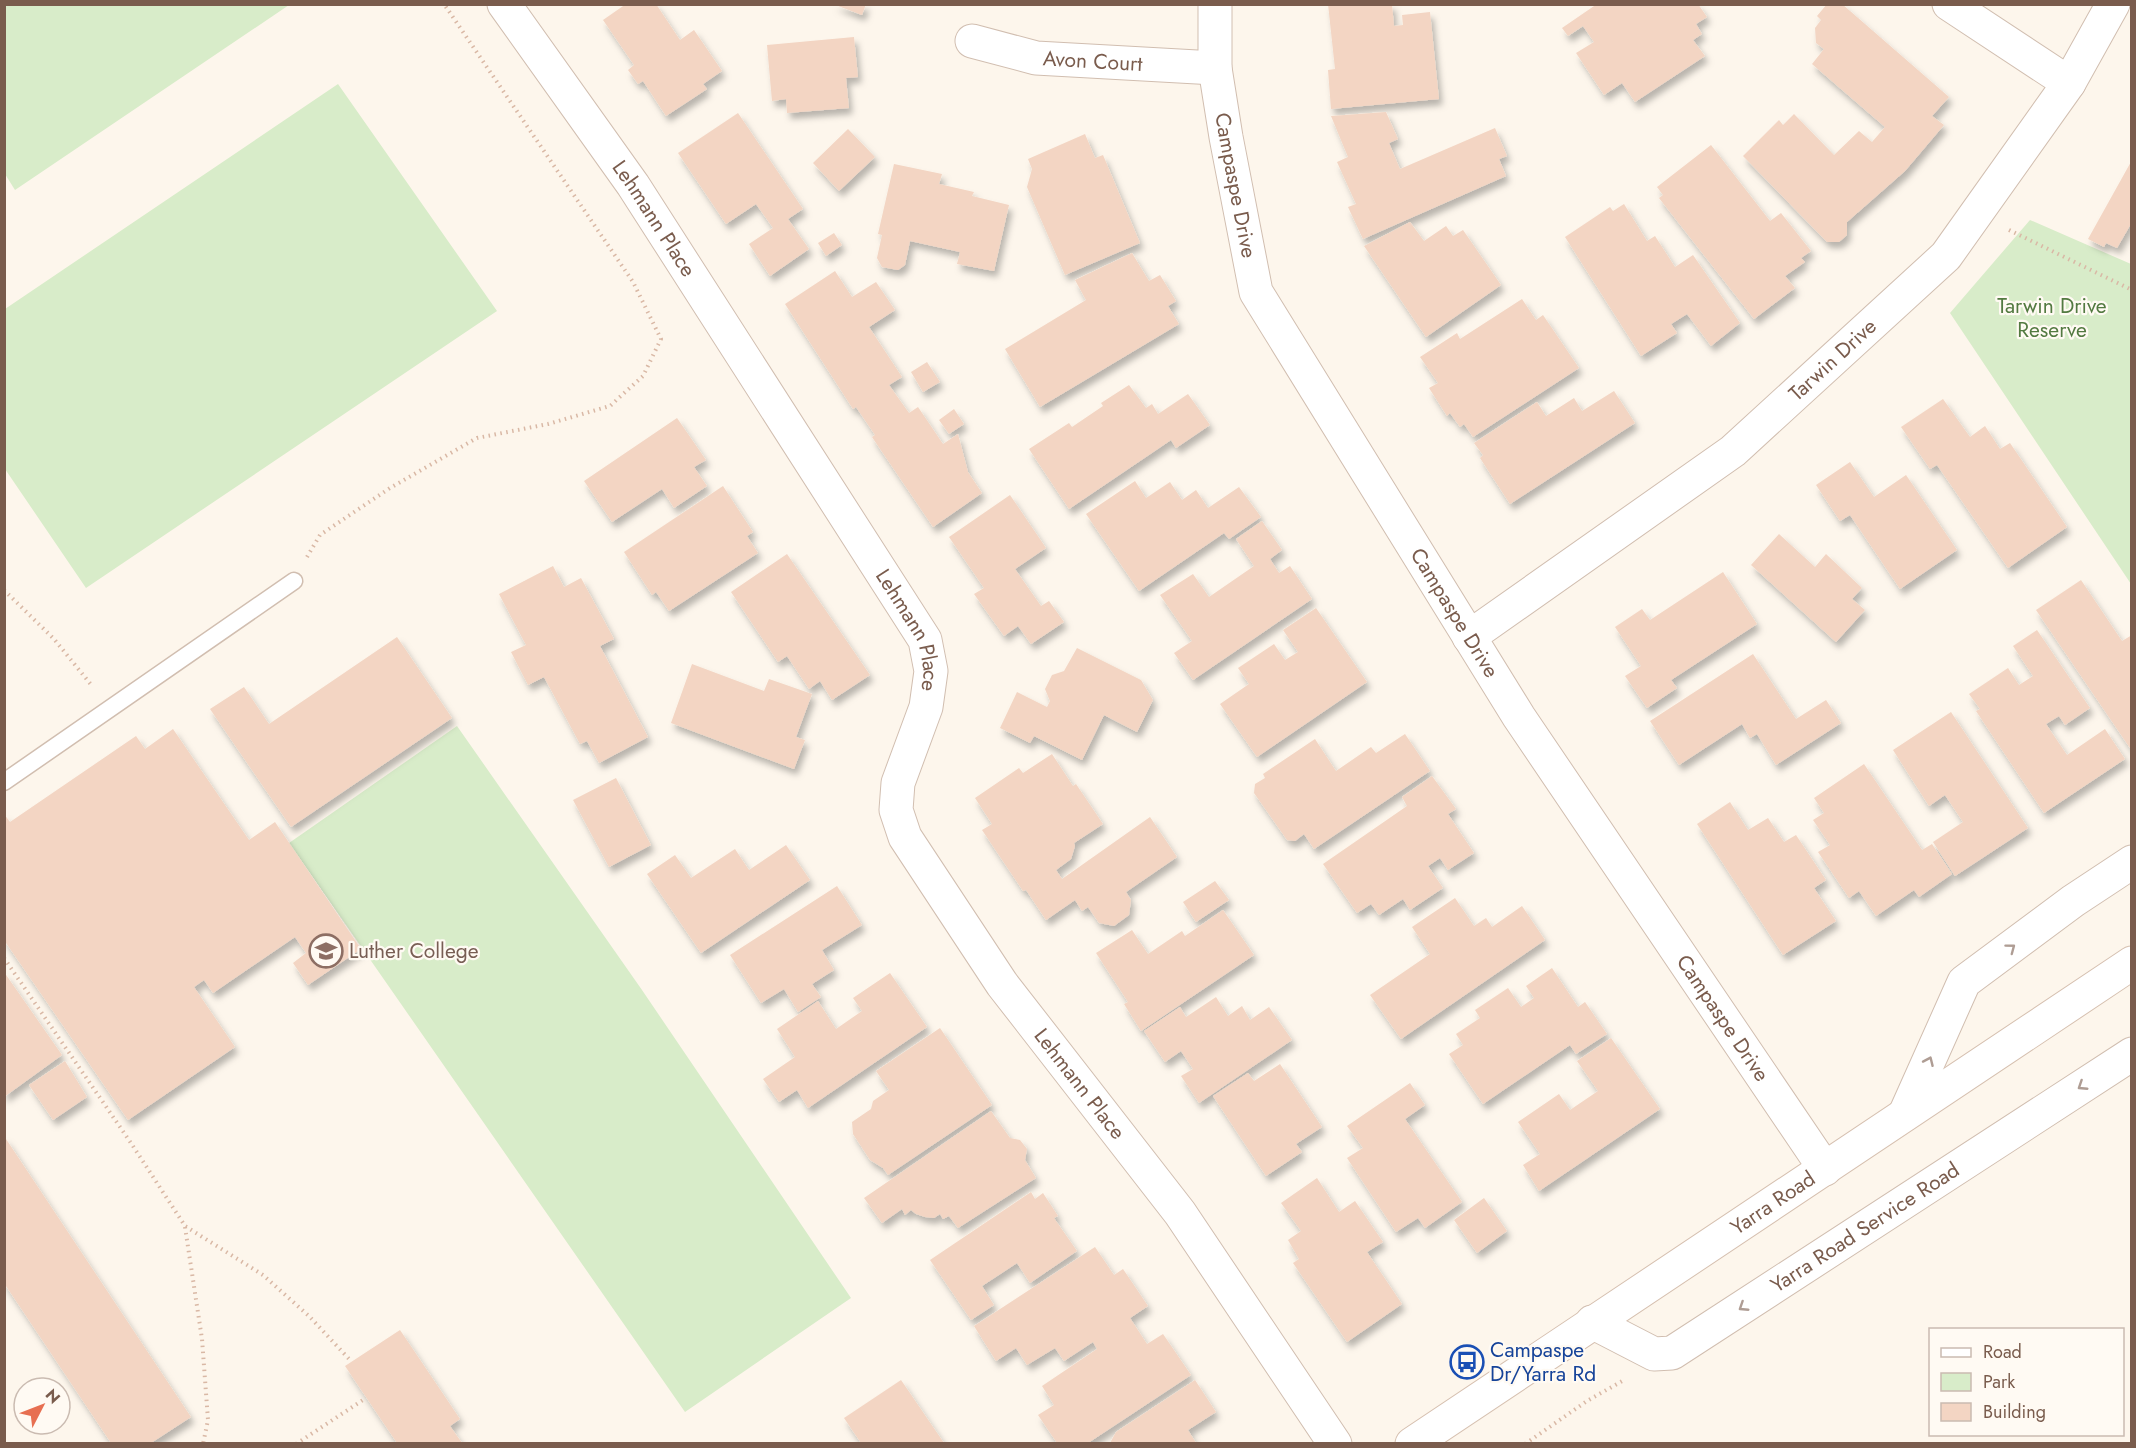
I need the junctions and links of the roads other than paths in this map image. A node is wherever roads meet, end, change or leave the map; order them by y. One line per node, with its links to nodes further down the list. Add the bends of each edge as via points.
1 (504, 4): 17 (street, Lehmann Place, via 633,184 926,640 931,671 926,707 898,783 896,810 905,837 1002,984 1180,1213)
2 (1215, 4): 6 (street, Campaspe Drive)
3 (1949, 4): 7 (street)
4 (2113, 4): 7 (street, Tarwin Drive)
5 (972, 41): 6 (street, Avon Court, via 1036,58)
6 (1215, 68): 9 (street, Campaspe Drive, via 1256,292)
7 (2069, 83): 9 (street, Tarwin Drive, via 1946,256 1733,451)
8 (294, 581): 10 (lane)
9 (1469, 638): 15 (street, Campaspe Drive)
10 (4, 782)
11 (2132, 862): 14 (street, one-way to 11, via 1964,982)
12 (2132, 963): 14 (street, Yarra Road)
13 (2132, 1054): 16 (street, Yarra Road Service Road, one-way to 16, via 1672,1353 1654,1354)
14 (1905, 1114): 15 (street, Yarra Road)
15 (1825, 1169): 16 (street, Yarra Road)
16 (1592, 1322): 18 (street, Yarra Road)
17 (1335, 1443)
18 (1412, 1443)

